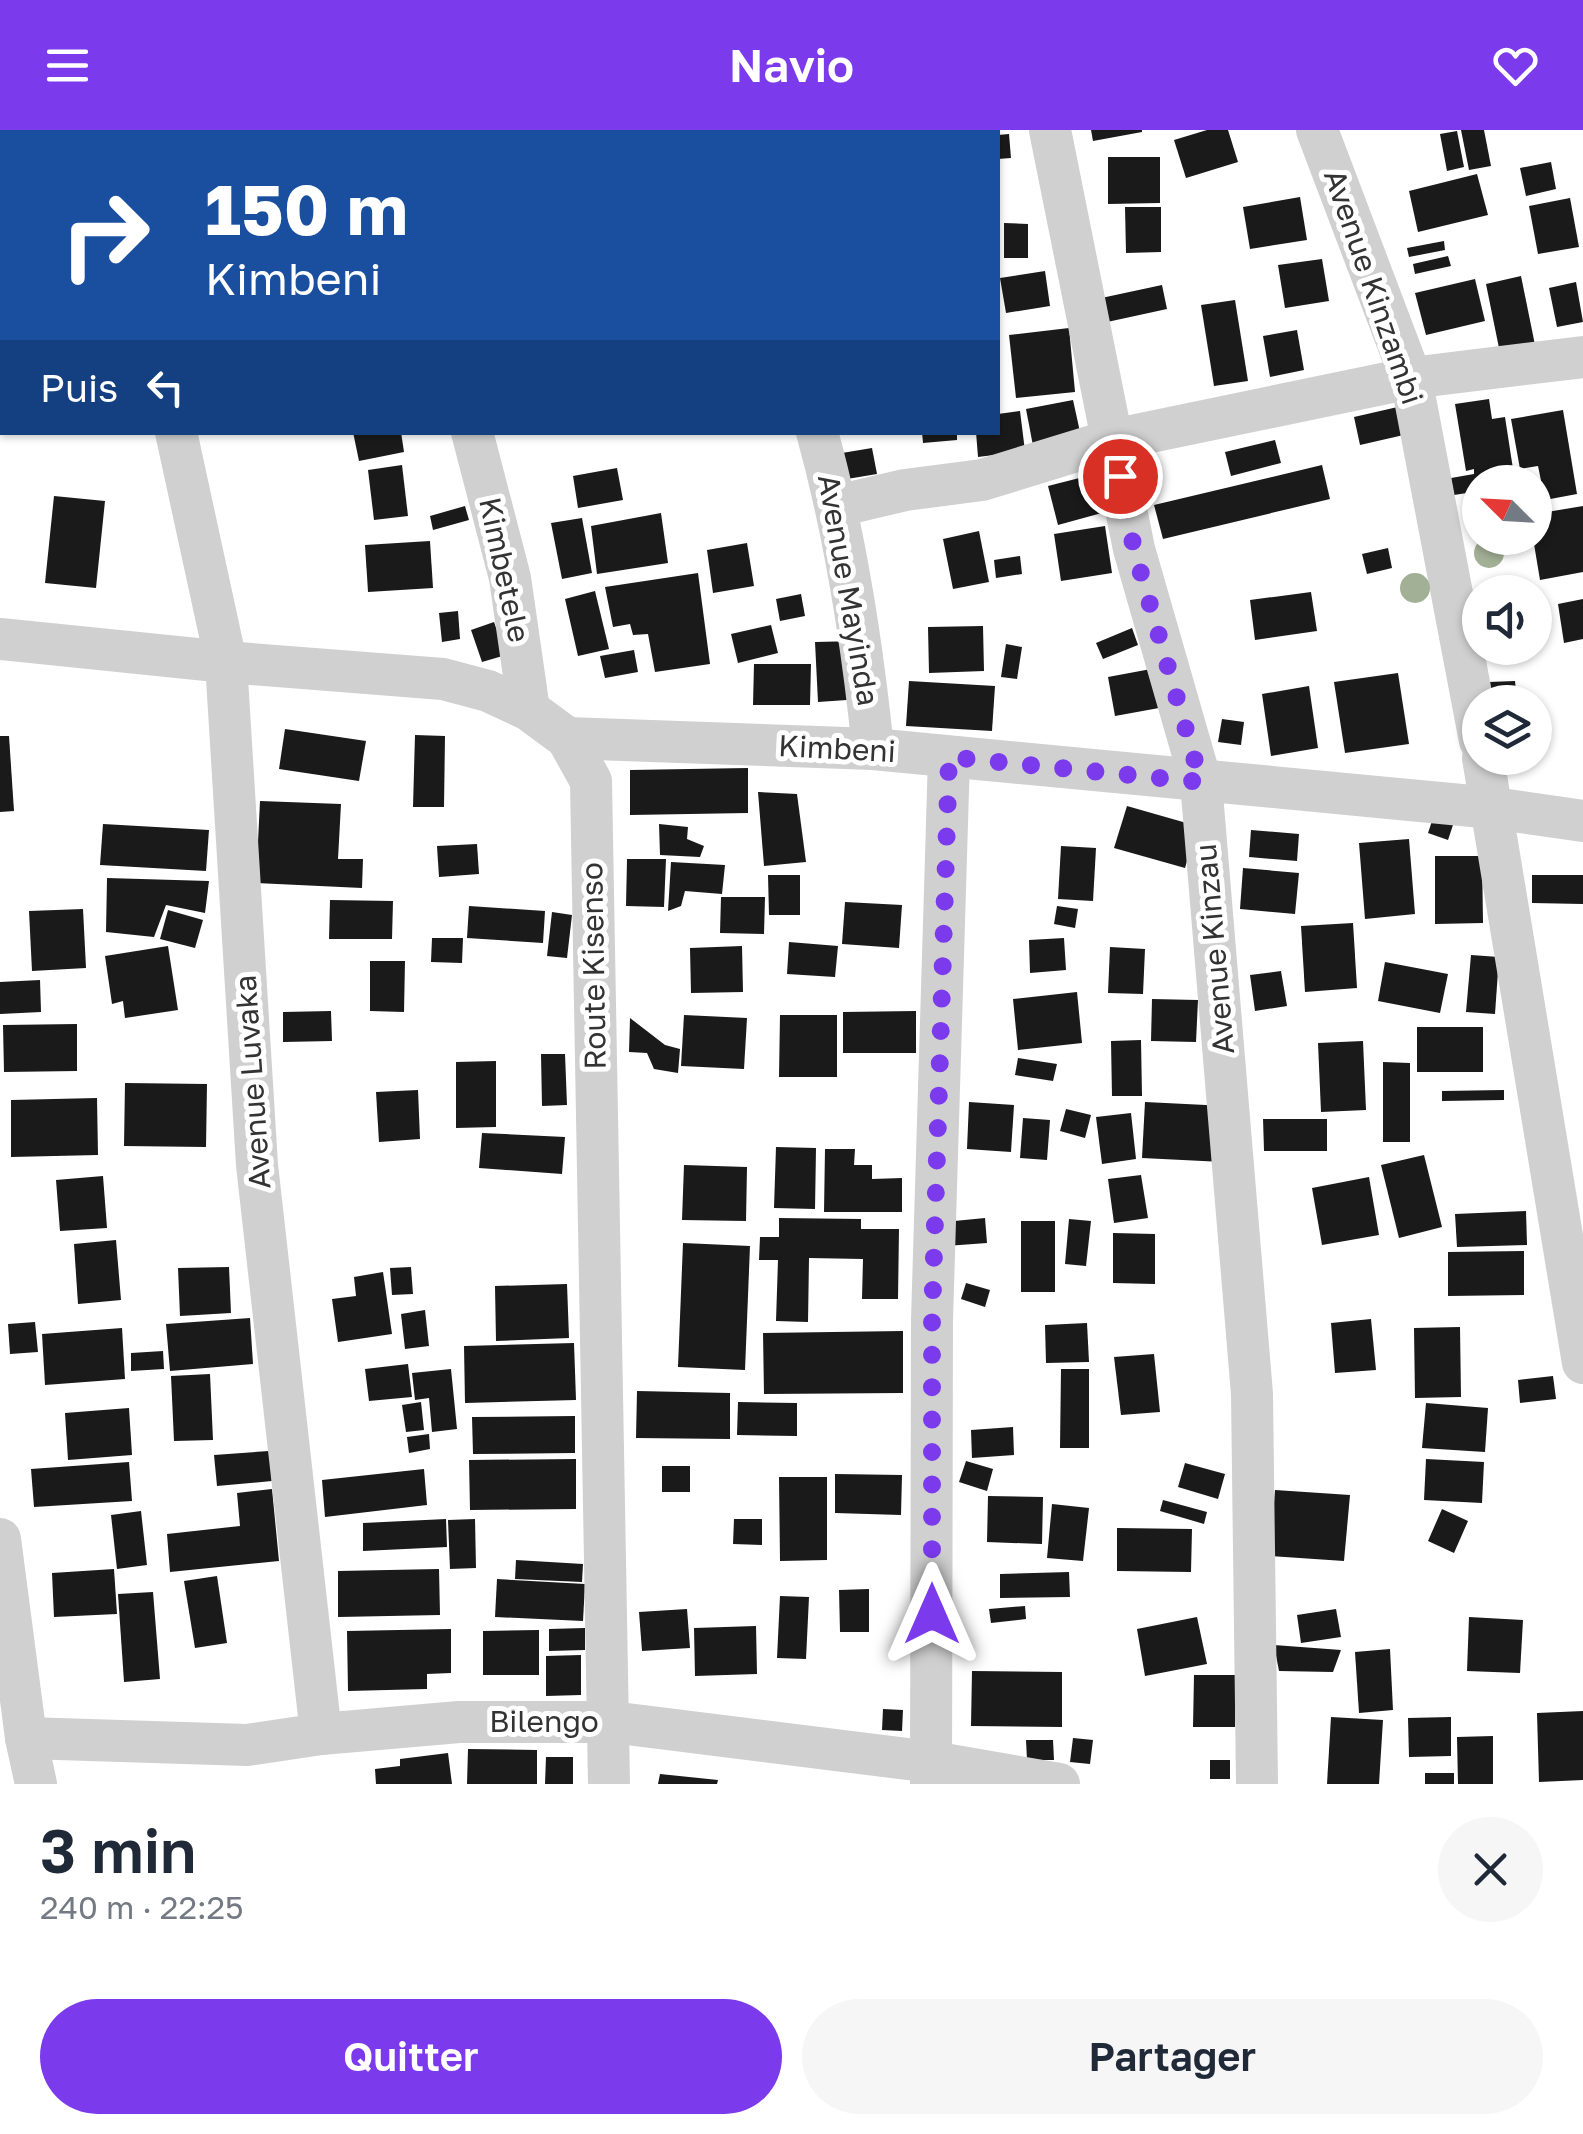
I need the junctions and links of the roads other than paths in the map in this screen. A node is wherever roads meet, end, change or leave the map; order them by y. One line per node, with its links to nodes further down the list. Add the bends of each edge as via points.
1 (1050, 130): 8 (street, Avenue Kinzau)
2 (1317, 130): 4 (street, Avenue Kinzambi)
3 (1583, 357): 4 (street)
4 (1412, 378): 8 (street); 12 (street, Avenue Kinzambi)
5 (177, 435): 11 (street, Avenue Luvaka)
6 (473, 435): 13 (street, Kimbetele, via 510,578)
7 (818, 435): 9 (street, Avenue Mayinda)
8 (1112, 440): 9 (street, via 982,480); 18 (street, Avenue Kinzau, via 1134,549)
9 (837, 506): 15 (street, Avenue Mayinda, via 861,630)
10 (0, 639): 11 (street, Route Kisenso)
11 (226, 662): 13 (street, Route Kisenso, via 442,680); 24 (street, Avenue Luvaka, via 257,1165)
12 (1470, 685)
13 (529, 710): 14 (street, Route Kisenso)
14 (567, 738): 15 (street, Kimbeni); 23 (street, Route Kisenso, via 591,781)
15 (874, 749): 16 (street, Kimbeni)
16 (949, 757): 18 (street, Kimbeni); 26 (street, via 932,1320)
17 (1486, 775): 19 (street)
18 (1201, 782): 19 (street, Kimbeni); 30 (street, Avenue Kinzau, via 1252,1394)
19 (1493, 808): 20 (street, Kimbeni); 21 (street)
20 (1583, 821)
21 (1583, 1363)
22 (0, 1539): 25 (street)
23 (610, 1722): 24 (street, Bilengo, via 458,1722); 26 (street, Bilengo); 28 (street, Route Kisenso)
24 (321, 1734): 25 (street, Bilengo, via 247,1745)
25 (26, 1738): 27 (street)
26 (932, 1773): 29 (street, Bilengo)
27 (36, 1784)
28 (610, 1784)
29 (1058, 1784)
30 (1257, 1784)

